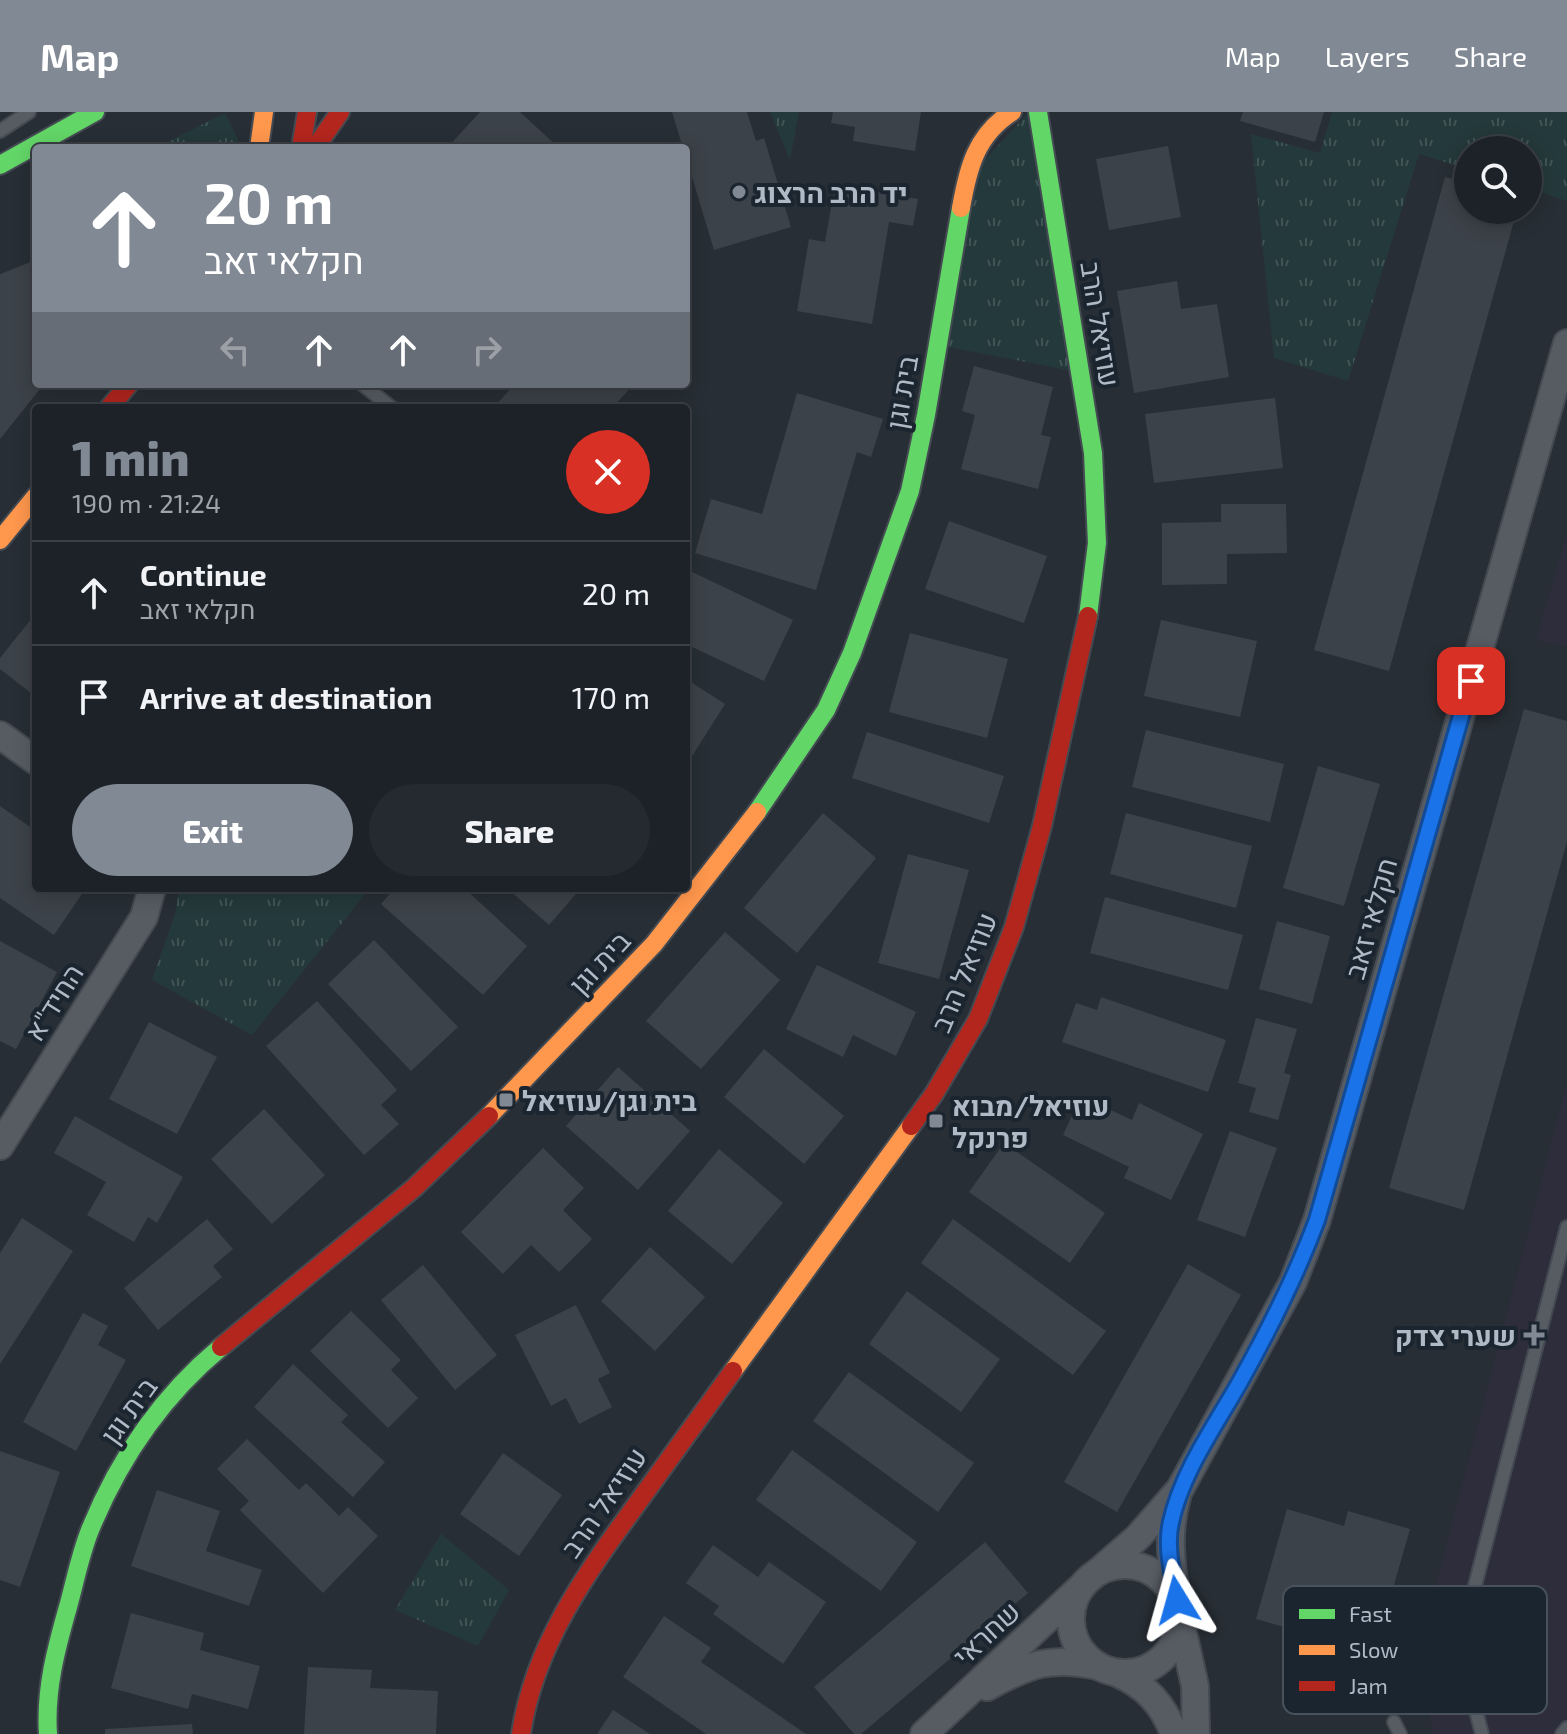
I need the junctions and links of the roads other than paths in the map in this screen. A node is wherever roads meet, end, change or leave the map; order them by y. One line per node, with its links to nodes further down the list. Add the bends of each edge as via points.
1 (29, 112): 8 (lane)
2 (95, 112): 9 (street)
3 (264, 112): 10 (street)
4 (307, 112): 11 (street)
5 (340, 112): 12 (street)
6 (1012, 112): 36 (street, בית וגן, via 977,143 967,172 910,491 826,710 744,832 654,944 527,1079 414,1188 193,1370 146,1425 89,1532 55,1651 46,1709)
7 (1038, 112): 37 (street, עוזיאל הרב, via 1093,453 1097,553 1042,831 1016,922 990,993 934,1094 587,1572 534,1675)
8 (0, 131)
9 (38, 144)
10 (260, 144)
11 (302, 144)
12 (318, 144)
13 (32, 147): 14 (street)
14 (0, 165)
15 (1567, 343): 27 (street, חקלאי זאב, via 1317,1220 1264,1340)
16 (126, 388): 18 (street)
17 (367, 388): 19 (lane)
18 (112, 404)
19 (387, 404)
20 (32, 501): 21 (street)
21 (0, 540)
22 (0, 735): 23 (street)
23 (32, 758)
24 (151, 892): 25 (street, החיד"א, via 144,917)
25 (0, 1146)
26 (1567, 1227): 29 (lane)
27 (1180, 1489): 28 (street, שחראי, via 1138,1537); 30 (street, via 1170,1535)
28 (1092, 1577): 30 (street, via 1125,1564 1143,1567 1167,1584); 31 (street, via 1075,1598 1074,1636 1084,1655); 35 (street, שחראי)
29 (1475, 1586)
30 (1178, 1610): 31 (street, via 1176,1637 1154,1665 1136,1672); 39 (street, via 1195,1686)
31 (1108, 1669): 35 (street, שחראי, via 1068,1660 1015,1672); 38 (street, שחראי, via 1140,1683 1165,1712)
32 (1477, 1714): 41 (lane)
33 (1394, 1722): 40 (lane)
34 (1567, 1728): 42 (lane)
35 (926, 1731)
36 (48, 1734)
37 (521, 1734)
38 (1174, 1734)
39 (1196, 1734)
40 (1400, 1734)
41 (1482, 1734)
42 (1562, 1734)

